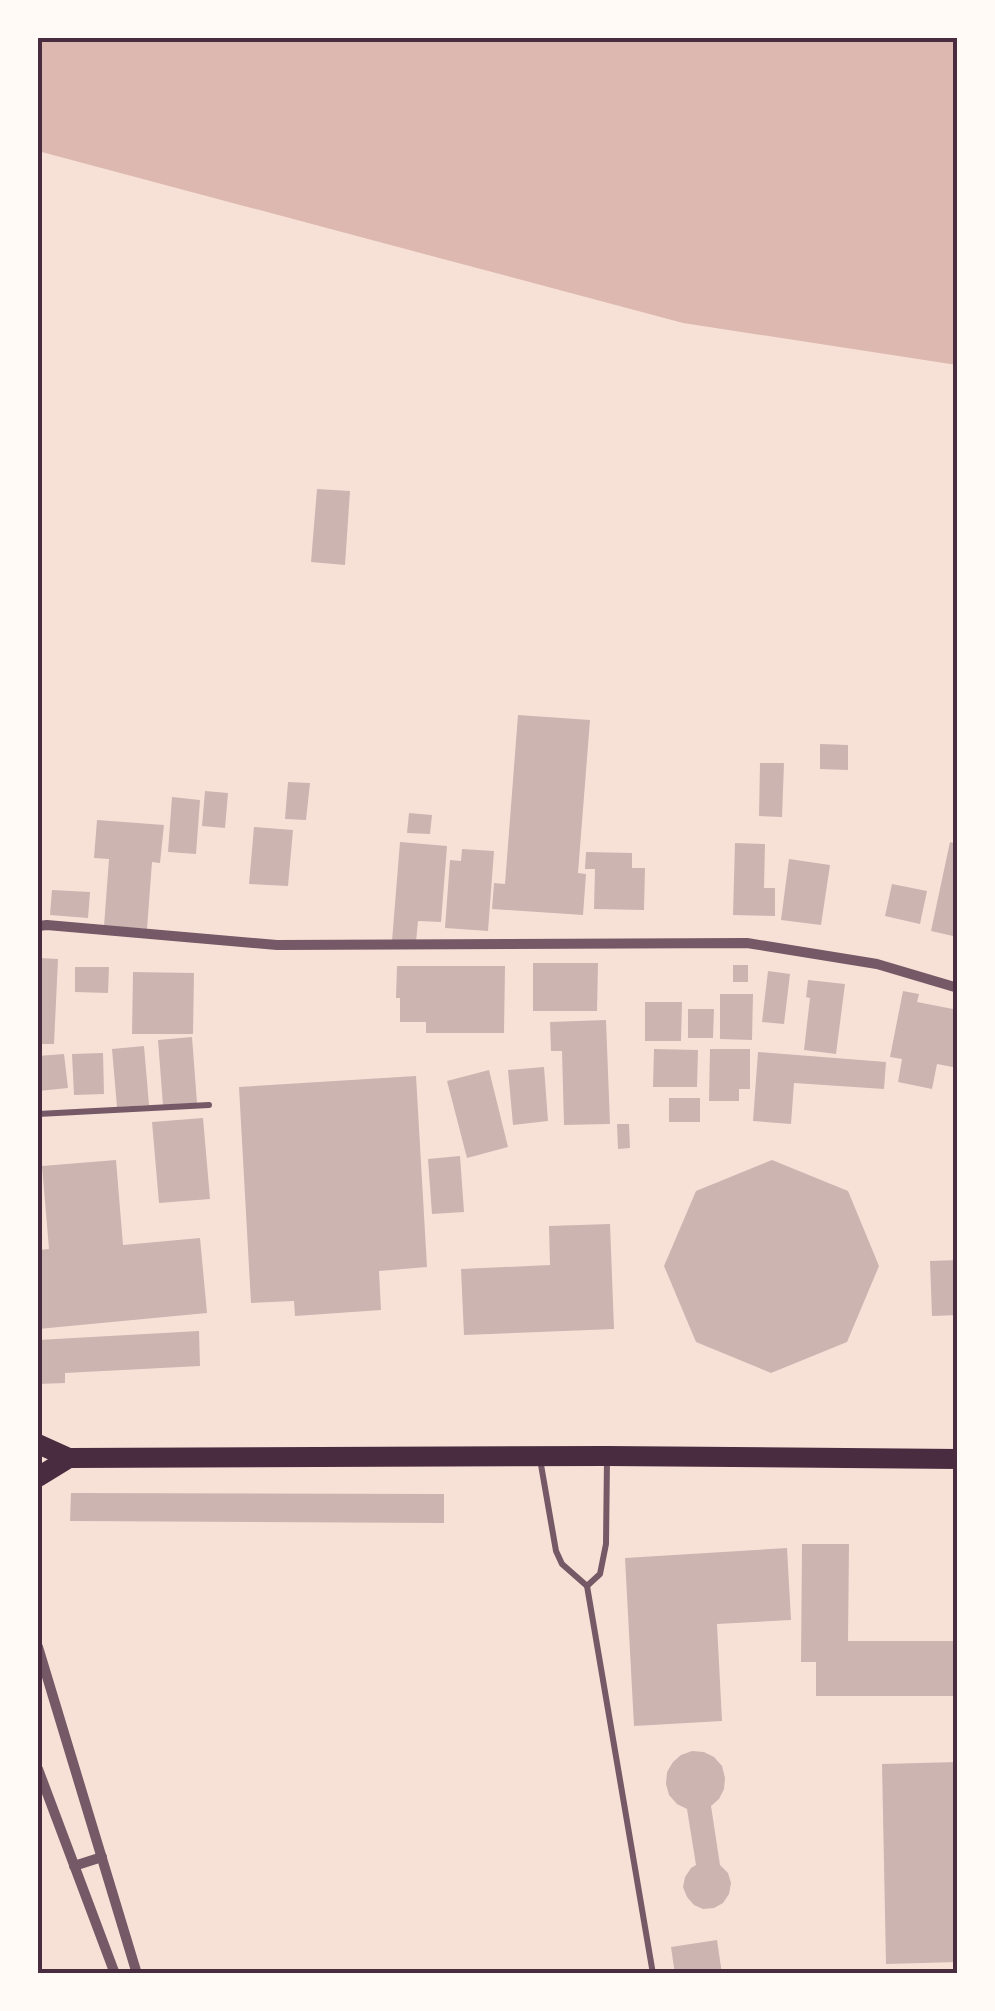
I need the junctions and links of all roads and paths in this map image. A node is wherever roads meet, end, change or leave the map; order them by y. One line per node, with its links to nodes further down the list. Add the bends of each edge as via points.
1 (38, 926): 2 (street, via 277,945 747,943 877,964)
2 (958, 988)
3 (208, 1106): 4 (lane)
4 (38, 1114)
5 (38, 1444): 8 (main road)
6 (608, 1456): 7 (main road); 9 (main road); 11 (lane, via 606,1544 600,1574)
7 (540, 1457): 8 (main road); 11 (lane, via 556,1552)
8 (70, 1458): 10 (main road)
9 (958, 1460)
10 (38, 1477)
11 (587, 1586): 18 (lane)
12 (38, 1647): 14 (street)
13 (38, 1769): 15 (street)
14 (102, 1857): 15 (street); 17 (street)
15 (74, 1866): 16 (street)
16 (114, 1974)
17 (138, 1974)
18 (653, 1974)

